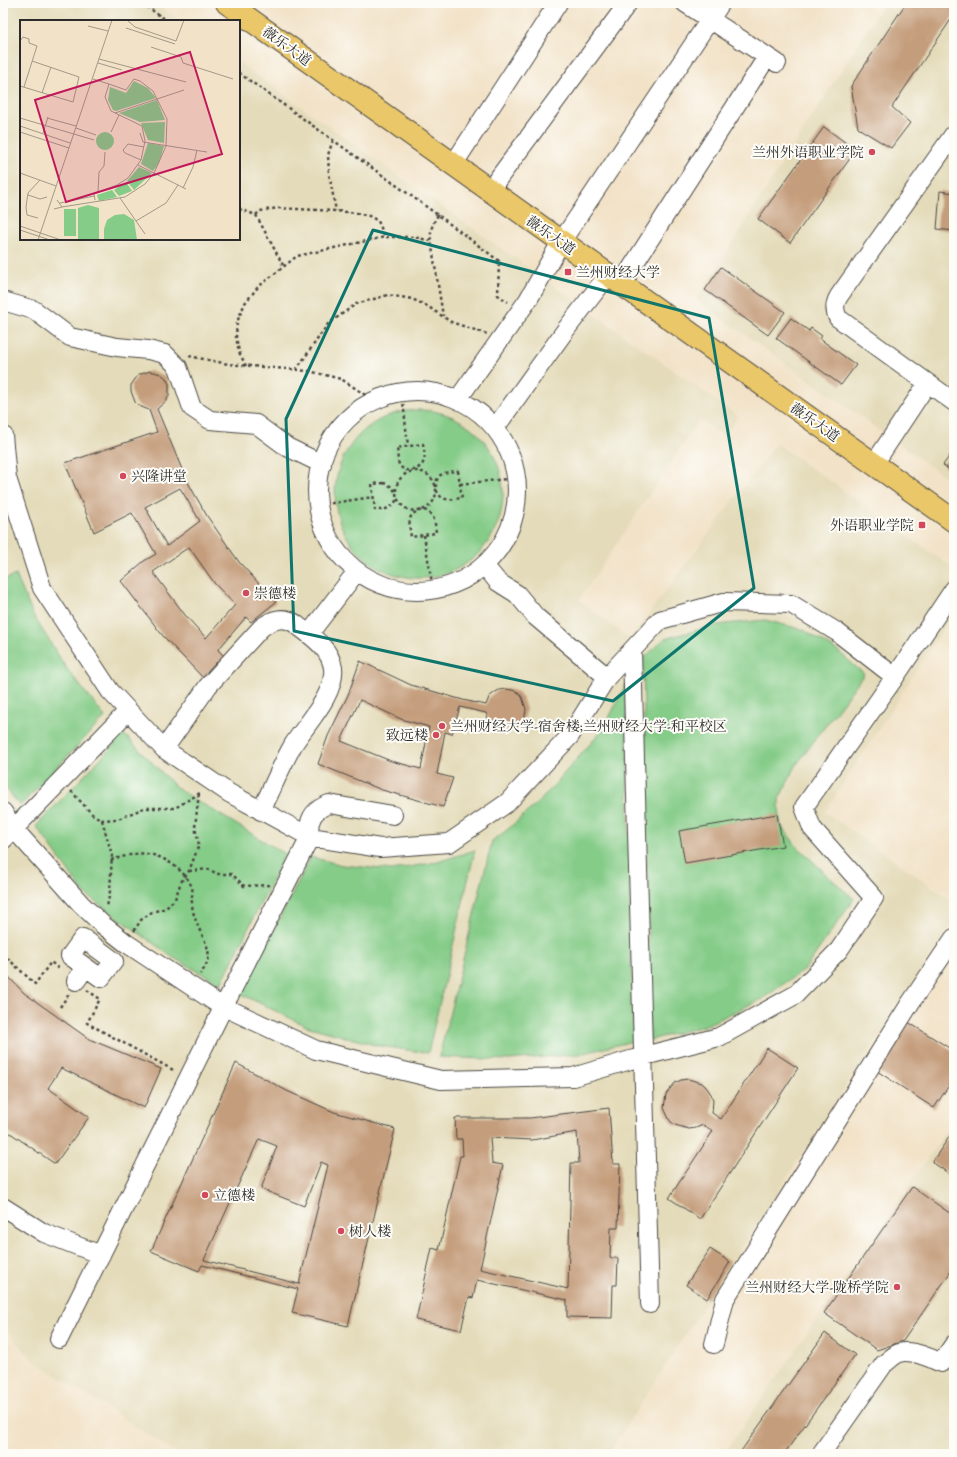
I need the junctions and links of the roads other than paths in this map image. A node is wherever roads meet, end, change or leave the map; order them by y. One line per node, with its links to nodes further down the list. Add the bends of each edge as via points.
1 (227, 3): 8 (main road, 薇乐大道)
2 (558, 3): 8 (street)
3 (628, 3): 9 (street)
4 (685, 3): 6 (street)
5 (721, 3): 6 (street)
6 (710, 19): 10 (street); 11 (street, via 772,60)
7 (954, 134): 13 (street, via 839,296 835,307 838,318)
8 (453, 165): 9 (main road, 薇乐大道)
9 (490, 191): 10 (main road, 薇乐大道)
10 (561, 242): 11 (main road, 薇乐大道); 14 (street, via 528,300)
11 (614, 280): 16 (street, via 567,328); 19 (main road, 薇乐大道)
12 (3, 301): 18 (street, via 34,310 70,337 165,354 178,367 192,408 210,420 256,424 287,448)
13 (927, 384): 15 (street); 19 (street)
14 (458, 399): 16 (street, via 482,414); 18 (street, via 416,391 402,392 375,401 362,408 341,427 333,438)
15 (954, 402)
16 (495, 428): 21 (street, via 513,461 516,504 508,531 498,549)
17 (3, 435): 28 (street, via 7,478 42,588 110,691)
18 (322, 464): 22 (street, via 319,505 325,527 335,546)
19 (874, 464): 20 (main road, 薇乐大道)
20 (954, 521)
21 (484, 565): 22 (street, via 460,581 433,590 419,591 391,587); 26 (street, via 498,582 517,594 536,617)
22 (357, 571): 24 (street)
23 (954, 589): 27 (street)
24 (309, 634): 29 (street, via 286,619 268,622 208,686); 30 (street, via 324,648 330,658 333,669 332,681 329,692 293,745)
25 (632, 650): 26 (street); 27 (street, via 660,620 724,602 791,604 837,632); 39 (street)
26 (607, 677): 34 (street, via 570,736 507,804 449,843 380,848)
27 (895, 677): 39 (street, via 804,807 812,828 874,898 839,950 795,995 719,1037)
28 (128, 711): 29 (street); 33 (street)
29 (164, 749): 30 (street, via 207,788 229,793)
30 (261, 811): 34 (street)
31 (3, 812): 33 (street)
32 (393, 815): 34 (street, via 329,804 314,812 308,828)
33 (9, 834): 35 (street)
34 (310, 837): 38 (street)
35 (114, 933): 37 (street, via 99,950 114,961 101,978); 38 (street)
36 (954, 938): 44 (street, via 725,1299)
37 (81, 974)
38 (224, 1006): 39 (street, via 316,1050 441,1080 573,1077); 41 (street)
39 (644, 1056): 42 (street)
40 (3, 1207): 41 (street, via 44,1233)
41 (101, 1255): 43 (street)
42 (650, 1304)
43 (59, 1339)
44 (714, 1344)
45 (954, 1344): 46 (street, via 941,1363 927,1356 898,1353 884,1364)
46 (821, 1454)

